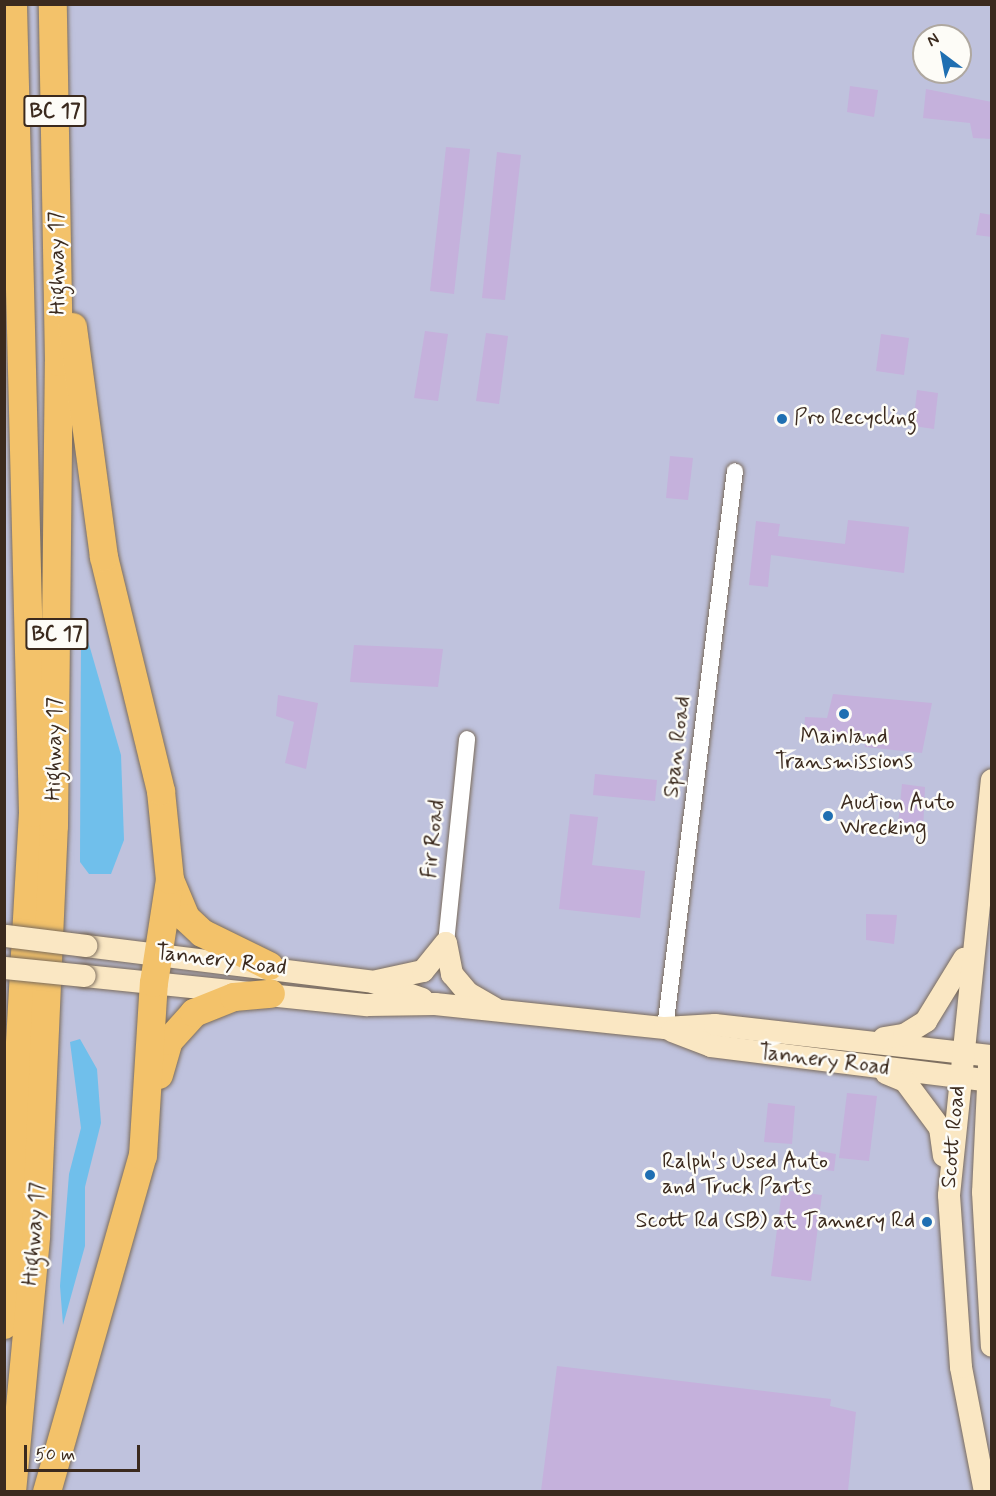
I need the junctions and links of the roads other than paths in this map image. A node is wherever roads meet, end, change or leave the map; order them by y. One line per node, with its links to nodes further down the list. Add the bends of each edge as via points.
1 (13, 4): 30 (highway, Highway 17 / BC 17, via 33,813)
2 (53, 4): 3 (highway, Highway 17 / BC 17)
3 (57, 218): 7 (highway, via 89,476 111,596 161,791); 32 (highway, Highway 17 / BC 17, via 56,667 46,1051)
4 (735, 471): 19 (street, Span Road)
5 (467, 739): 10 (street, Fir Road)
6 (992, 780): 9 (main road, Scott Road)
7 (170, 880): 11 (highway); 12 (highway, via 186,918 201,933)
8 (5, 936): 11 (main road, Tannery Road, bridge)
9 (974, 937): 20 (main road, via 954,984 926,1021 904,1035); 22 (main road, Scott Road)
10 (446, 943): 14 (main road, via 423,971); 18 (main road, via 452,975 468,993)
11 (159, 953): 12 (main road, Tannery Road); 15 (highway)
12 (269, 966): 14 (main road, Tannery Road)
13 (5, 968): 15 (main road, Tannery Road, bridge)
14 (373, 982): 17 (main road, Tannery Road)
15 (154, 983): 16 (main road, Tannery Road); 26 (highway)
16 (271, 994): 17 (main road, Tannery Road, via 368,1005); 26 (highway, via 219,1001 184,1022 163,1055)
17 (435, 1004): 18 (main road, Tannery Road)
18 (500, 1012): 19 (main road, Tannery Road)
19 (665, 1028): 20 (main road, Tannery Road, via 715,1025); 23 (main road, Tannery Road, via 711,1046)
20 (867, 1041): 22 (main road, Tannery Road)
21 (991, 1051): 22 (main road, Tannery Road); 25 (main road, Scott Road)
22 (961, 1053): 24 (main road, Scott Road)
23 (867, 1066): 24 (main road, Tannery Road); 29 (main road, via 905,1081 940,1128)
24 (959, 1077): 25 (main road, Tannery Road); 29 (main road, Scott Road)
25 (989, 1081): 28 (main road, Scott Road)
26 (147, 1120): 33 (highway, via 123,1240)
27 (992, 1168): 28 (main road)
28 (983, 1192): 31 (main road, Scott Road)
29 (949, 1195): 34 (main road, Scott Road, via 961,1367)
30 (4, 1324)
31 (992, 1346)
32 (12, 1491)
33 (46, 1491)
34 (985, 1491)

